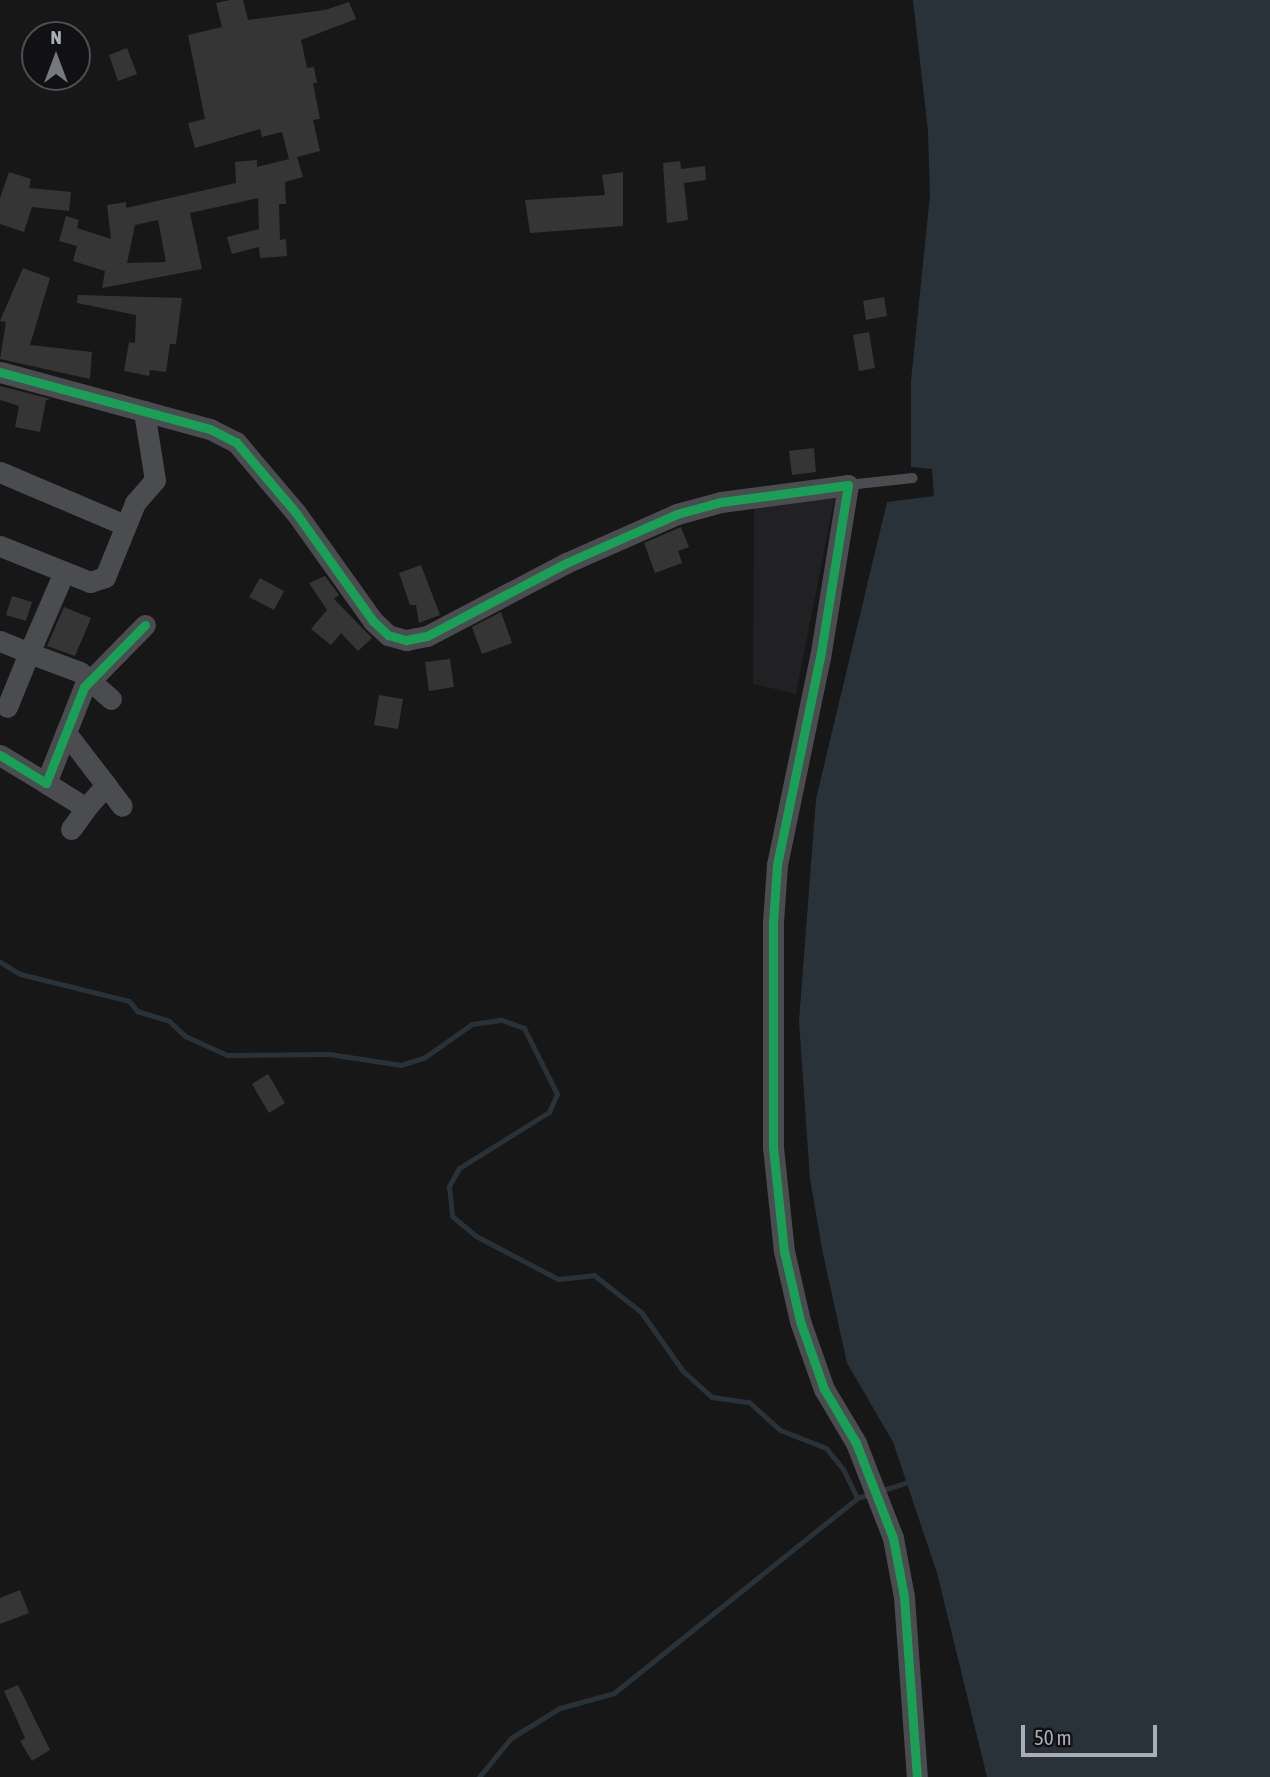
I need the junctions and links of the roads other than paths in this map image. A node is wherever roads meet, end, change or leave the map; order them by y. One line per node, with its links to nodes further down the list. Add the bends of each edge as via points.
1 (0, 372): 2 (street)
2 (144, 411): 5 (street, via 210,429 236,442 296,513 373,621 388,635 406,640 427,636 566,563 677,514 721,502); 6 (street, via 155,480)
3 (0, 472): 6 (street)
4 (913, 478): 5 (lane)
5 (848, 485): 22 (street, via 820,657 777,865 772,922 773,1135 784,1251 800,1321 824,1390 856,1443 893,1538 904,1597)
6 (124, 525): 8 (street, via 105,577 90,582)
7 (0, 546): 8 (street)
8 (64, 572): 11 (street)
9 (145, 625): 12 (street)
10 (0, 641): 11 (street)
11 (29, 653): 12 (street); 14 (street)
12 (91, 682): 13 (street); 15 (street, via 84,687)
13 (111, 699)
14 (7, 707)
15 (66, 733): 17 (street); 18 (street)
16 (0, 755): 17 (street)
17 (46, 783): 20 (street)
18 (106, 785): 19 (street); 20 (street)
19 (122, 807)
20 (86, 808): 21 (street)
21 (71, 828)
22 (917, 1777)

